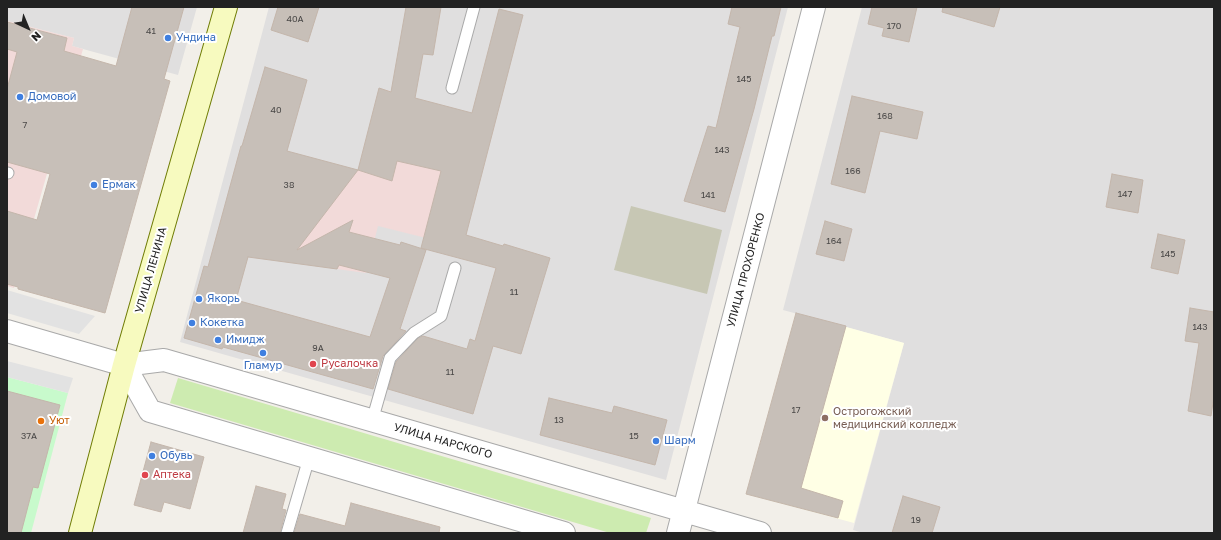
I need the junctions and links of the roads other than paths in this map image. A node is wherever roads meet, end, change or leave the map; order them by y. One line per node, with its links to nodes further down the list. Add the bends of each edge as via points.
1 (226, 7): 7 (main road, УЛИЦА ЛЕНИНА)
2 (474, 7): 4 (lane)
3 (814, 7): 10 (street, УЛИЦА ПРОХОРЕНКО)
4 (452, 88)
5 (455, 268): 8 (lane, via 441,316 414,333 390,358)
6 (7, 331): 7 (street, УЛИЦА НАРСКОГО)
7 (124, 366): 8 (street, УЛИЦА НАРСКОГО, via 164,360); 9 (street, via 150,411); 11 (main road, УЛИЦА ЛЕНИНА)
8 (372, 421): 10 (street, УЛИЦА НАРСКОГО)
9 (309, 458): 12 (lane); 13 (street)
10 (683, 512): 14 (street, УЛИЦА ПРОХОРЕНКО); 15 (street, УЛИЦА НАРСКОГО)
11 (80, 533)
12 (287, 533)
13 (564, 533)
14 (678, 533)
15 (760, 533)

